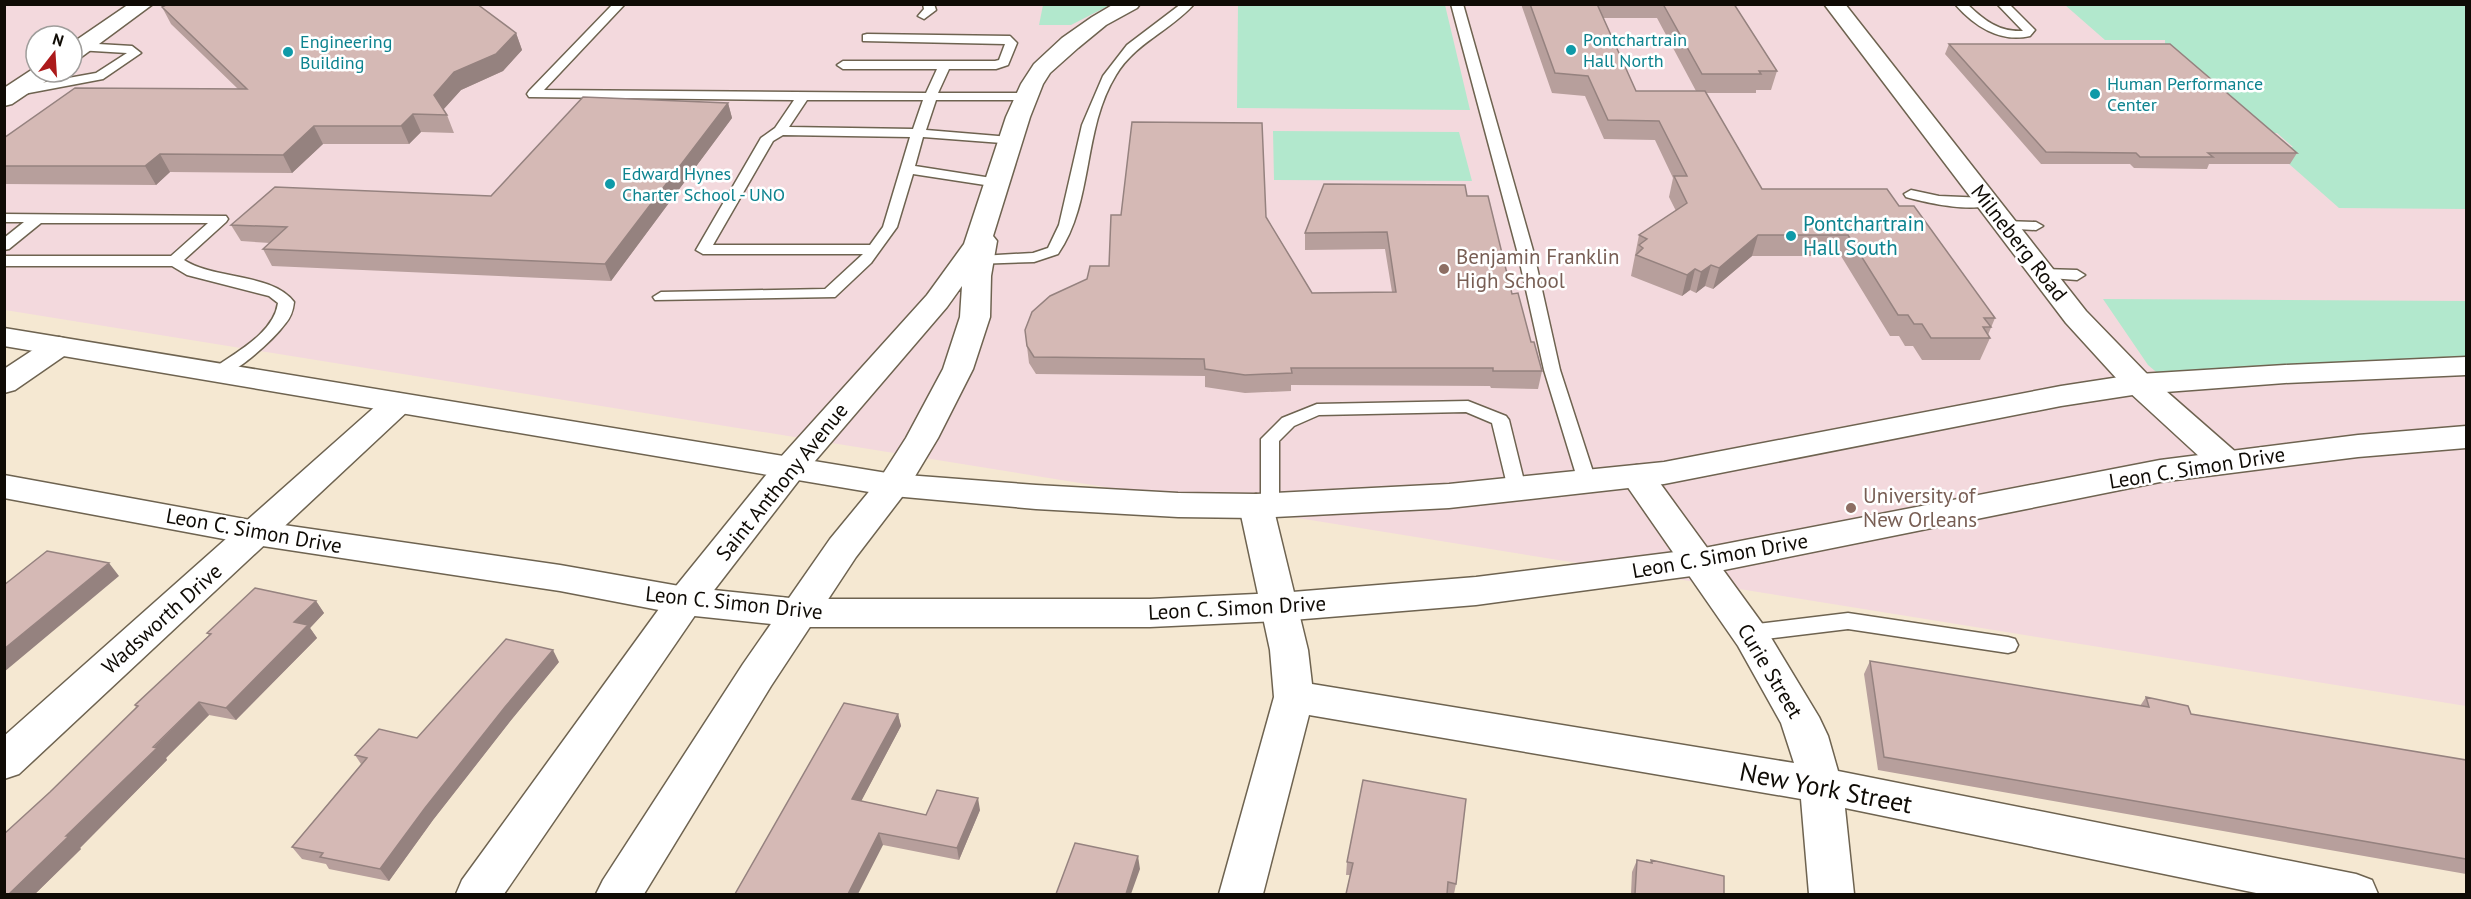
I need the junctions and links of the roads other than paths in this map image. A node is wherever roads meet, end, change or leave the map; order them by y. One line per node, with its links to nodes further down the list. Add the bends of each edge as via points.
1 (143, 4): 10 (street)
2 (620, 4): 19 (lane, via 533,94)
3 (1130, 4): 20 (street, Saint Anthony Avenue, via 1070,43 1042,69)
4 (1190, 4): 37 (lane, via 1131,48 1109,75 1086,138 1066,230 1053,251 1034,257)
5 (1457, 4): 52 (lane, via 1526,254 1552,370)
6 (1834, 4): 27 (street, Milneberg Road)
7 (1960, 4): 8 (lane, via 1988,29 2026,34 2029,30)
8 (2002, 4)
9 (867, 38): 13 (lane, via 1006,39 1011,43 1004,62 996,65)
10 (84, 45)
11 (84, 49): 14 (lane, via 109,47 135,53 106,73)
12 (843, 65): 13 (lane)
13 (945, 65): 17 (lane)
14 (84, 79)
15 (26, 84): 18 (street)
16 (63, 84): 18 (lane)
17 (931, 95): 19 (lane); 20 (lane); 22 (lane)
18 (9, 96)
19 (803, 96): 21 (lane)
20 (1026, 97): 23 (street, Saint Anthony Avenue)
21 (780, 131): 22 (lane); 34 (lane, via 768,138 703,250)
22 (918, 133): 23 (lane); 24 (lane)
23 (1010, 141): 25 (street, Saint Anthony Avenue)
24 (908, 169): 25 (lane); 34 (lane, via 890,227)
25 (998, 183): 30 (street, Saint Anthony Avenue)
26 (1911, 194): 27 (lane, via 1950,203)
27 (1986, 202): 31 (street, Milneberg Road)
28 (4, 218): 29 (lane)
29 (38, 218): 33 (lane); 36 (lane, via 221,219)
30 (986, 221): 37 (street, Saint Anthony Avenue); 50 (street, Saint Anthony Avenue, via 976,245 937,300)
31 (2004, 225): 32 (lane); 38 (street, Milneberg Road)
32 (2037, 226)
33 (4, 246)
34 (874, 249): 40 (lane, via 829,294)
35 (4, 261): 36 (lane)
36 (175, 261): 44 (lane, via 192,272 275,293 286,302 284,317 277,326)
37 (980, 261): 53 (street, Saint Anthony Avenue, via 975,317 958,369)
38 (2042, 274): 39 (lane); 46 (street, Milneberg Road)
39 (2077, 275)
40 (661, 297)
41 (4, 337): 42 (street)
42 (59, 346): 44 (street); 45 (street)
43 (2466, 366): 46 (street)
44 (220, 372): 47 (street)
45 (4, 383)
46 (2139, 384): 49 (street, Milneberg Road); 51 (street)
47 (399, 403): 50 (street); 57 (street, Wadsworth Drive)
48 (2466, 437): 49 (street, Leon C. Simon Drive)
49 (2226, 462): 58 (street, Leon C. Simon Drive, via 2160,471)
50 (791, 467): 53 (street); 59 (street, Saint Anthony Avenue)
51 (1636, 476): 52 (street); 58 (street, Curie Street)
52 (1587, 481): 55 (street)
53 (893, 485): 56 (street, via 1178,505); 61 (street, Saint Anthony Avenue, via 843,548)
54 (4, 486): 57 (street, Leon C. Simon Drive)
55 (1517, 489): 56 (street); 56 (lane, via 1500,420 1468,406 1317,410 1288,422 1270,439)
56 (1263, 505): 60 (street)
57 (256, 533): 59 (street, Leon C. Simon Drive, via 560,578); 65 (street, Wadsworth Drive)
58 (1700, 562): 60 (street, Leon C. Simon Drive, via 1476,591); 62 (street, Curie Street)
59 (685, 601): 61 (street, Leon C. Simon Drive); 67 (street, Saint Anthony Avenue)
60 (1280, 607): 61 (street, Leon C. Simon Drive, via 1138,614); 64 (street)
61 (799, 613): 68 (street, Saint Anthony Avenue)
62 (1749, 633): 63 (lane, via 1848,621); 66 (street, Curie Street, via 1808,736)
63 (2008, 645)
64 (1294, 697): 66 (street, New York Street); 69 (street)
65 (4, 762)
66 (1821, 785): 70 (street, Curie Street); 71 (street, New York Street)
67 (478, 894)
68 (620, 894)
69 (1241, 894)
70 (1831, 894)
71 (2356, 894)

